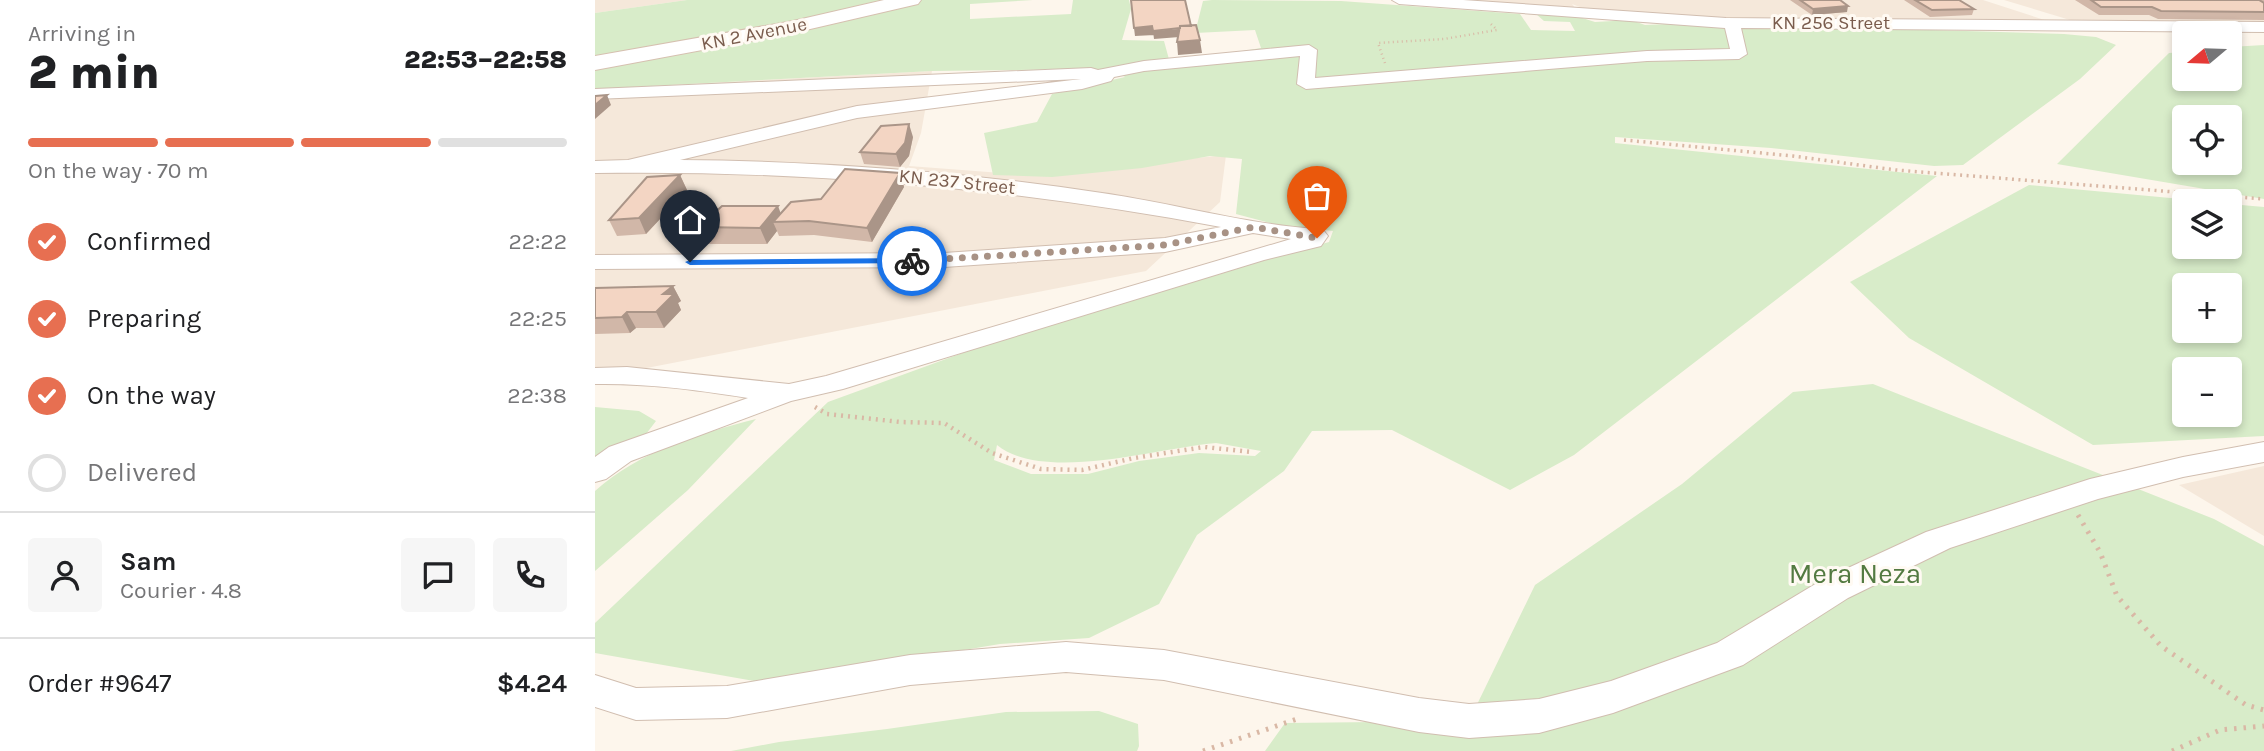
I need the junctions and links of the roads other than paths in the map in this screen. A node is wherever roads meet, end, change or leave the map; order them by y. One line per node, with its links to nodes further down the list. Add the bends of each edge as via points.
1 (911, 0): 7 (main road, KN 2 Avenue)
2 (1399, 0): 4 (street, KN 256 Street)
3 (1566, 0): 4 (street)
4 (1603, 16): 5 (street, KN 256 Street)
5 (1732, 23): 6 (street, KN 256 Street); 8 (street, via 1739,54 1306,84 1309,50)
6 (2264, 27)
7 (595, 63)
8 (1102, 74): 9 (street); 11 (street, via 1101,80 1082,84 857,112)
9 (595, 94)
10 (595, 167): 11 (street, KN 237 Street)
11 (626, 167): 12 (street, KN 237 Street, via 709,166 932,177 1154,207)
12 (1254, 227): 13 (street, via 1165,245 957,259); 15 (street, KN 237 Street, via 1316,236 1313,241)
13 (595, 262)
14 (595, 376): 15 (street, via 691,380)
15 (789, 393): 17 (street, via 620,454)
16 (2264, 452): 18 (street, via 2183,467 2065,498 1938,540 1835,589 1730,654 1613,697 1539,716 1469,721 1164,665 1066,657 910,670 727,702 636,704)
17 (595, 472)
18 (595, 691)

